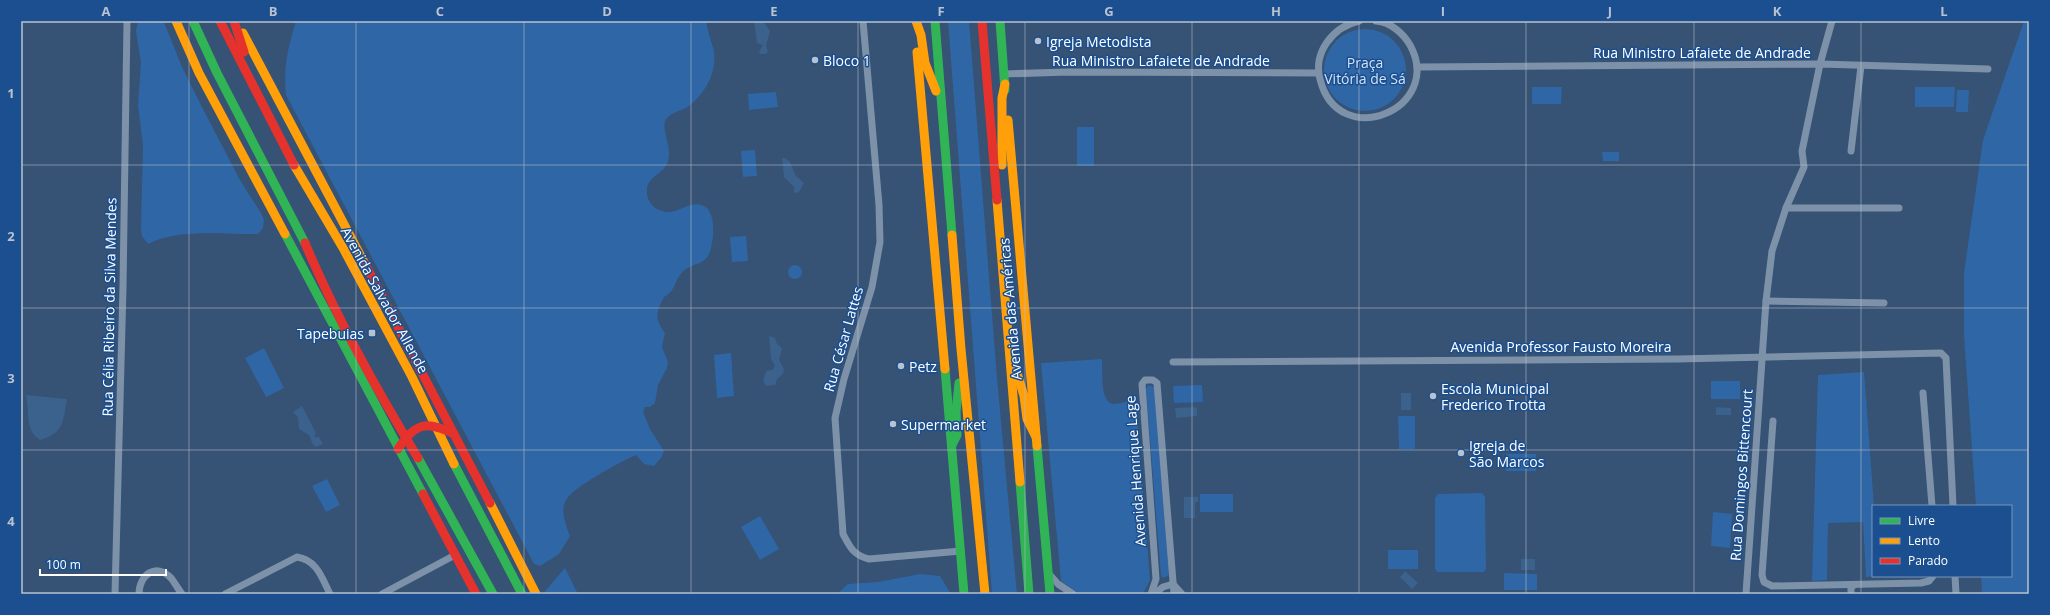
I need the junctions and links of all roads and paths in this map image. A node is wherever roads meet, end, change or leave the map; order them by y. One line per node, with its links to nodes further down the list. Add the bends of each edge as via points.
1 (127, 21): 53 (street, Rua Célia Ribeiro da Silva Mendes)
2 (176, 21): 42 (main road, via 199,73)
3 (186, 21): 25 (main road, via 262,169)
4 (192, 21): 25 (main road)
5 (220, 21): 23 (main road, Avenida Salvador Allende)
6 (235, 21): 23 (main road, via 241,44); 38 (main road, Avenida Salvador Allende)
7 (863, 21): 46 (street, Rua César Lattes, via 880,242 872,286 835,418 843,534 851,551 859,557 869,559)
8 (915, 21): 22 (main road, via 921,35 925,63); 41 (main road)
9 (935, 21): 22 (main road)
10 (982, 21): 28 (main road, Avenida das Américas)
11 (1000, 21): 20 (main road, Avenida das Américas)
12 (1359, 21): 19 (street, via 1336,31 1326,43)
13 (1376, 21): 17 (street, via 1394,28 1406,38 1414,52)
14 (1832, 21): 15 (street, Rua Domingos Bittencourt)
15 (1820, 64): 16 (street, Rua Ministro Lafaiete de Andrade); 17 (street, Rua Ministro Lafaiete de Andrade); 26 (street, Rua Domingos Bittencourt, via 1802,151 1804,167)
16 (1861, 66): 18 (street, Rua Ministro Lafaiete de Andrade); 24 (street)
17 (1417, 67): 19 (street, via 1414,84 1407,99 1394,111 1379,118 1362,119 1346,114 1332,104 1322,90)
18 (1988, 69)
19 (1318, 73): 20 (street, Rua Ministro Lafaiete de Andrade)
20 (1004, 74): 21 (main road, Avenida das Américas)
21 (1005, 84): 28 (main road, via 1002,98 1002,190); 40 (main road, Avenida das Américas)
22 (944, 116): 32 (main road)
23 (275, 126): 37 (main road, Avenida Salvador Allende, via 314,203 362,282)
24 (1851, 151)
25 (272, 176): 39 (main road, via 327,292)
26 (1786, 208): 27 (street); 29 (street, Rua Domingos Bittencourt, via 1772,251)
27 (1899, 208)
28 (998, 221): 31 (main road, Avenida das Américas)
29 (1766, 301): 30 (street); 33 (street, Rua Domingos Bittencourt)
30 (1884, 303)
31 (1009, 342): 40 (main road, via 1015,356 1027,419); 66 (main road, Avenida das Américas)
32 (962, 349): 41 (main road, via 956,412 957,435); 65 (main road)
33 (1762, 358): 34 (street, Avenida Professor Fausto Moreira); 44 (street, Avenida Professor Fausto Moreira, via 1941,353 1946,358); 73 (street, Rua Domingos Bittencourt)
34 (1173, 362)
35 (1923, 393): 43 (street)
36 (1773, 421): 52 (street, via 1762,576 1764,582 1772,586)
37 (435, 426): 38 (main road); 39 (main road, via 419,426); 62 (main road, Avenida Salvador Allende)
38 (454, 434): 63 (main road, Avenida Salvador Allende)
39 (405, 436): 42 (main road); 45 (main road)
40 (1036, 437): 48 (main road, Avenida das Américas)
41 (952, 445): 46 (main road)
42 (398, 449): 47 (main road)
43 (1932, 505)
44 (1953, 505)
45 (467, 544): 60 (main road); 61 (main road)
46 (962, 551): 64 (main road)
47 (454, 554): 58 (street); 59 (main road)
48 (1049, 574): 67 (main road, Avenida das Américas); 68 (street)
49 (1932, 577): 52 (street, via 1921,583)
50 (1955, 577): 75 (street)
51 (1173, 584): 69 (street, Avenida Henrique Lage, via 1157,383 1149,379 1142,384 1156,579); 70 (street, via 1163,587); 71 (street, Avenida Henrique Lage); 72 (street)
52 (1854, 585): 74 (street, via 1851,587)
53 (115, 594)
54 (139, 594): 55 (street, via 141,579 156,571 171,578)
55 (182, 594)
56 (225, 594): 57 (street, via 297,557 316,566)
57 (330, 594)
58 (382, 594)
59 (476, 594)
60 (487, 594)
61 (493, 594)
62 (522, 594)
63 (536, 594)
64 (964, 594)
65 (985, 594)
66 (1029, 594)
67 (1050, 594)
68 (1073, 594)
69 (1151, 594)
70 (1154, 594)
71 (1174, 594)
72 (1182, 594)
73 (1746, 594)
74 (1851, 594)
75 (1956, 594)

